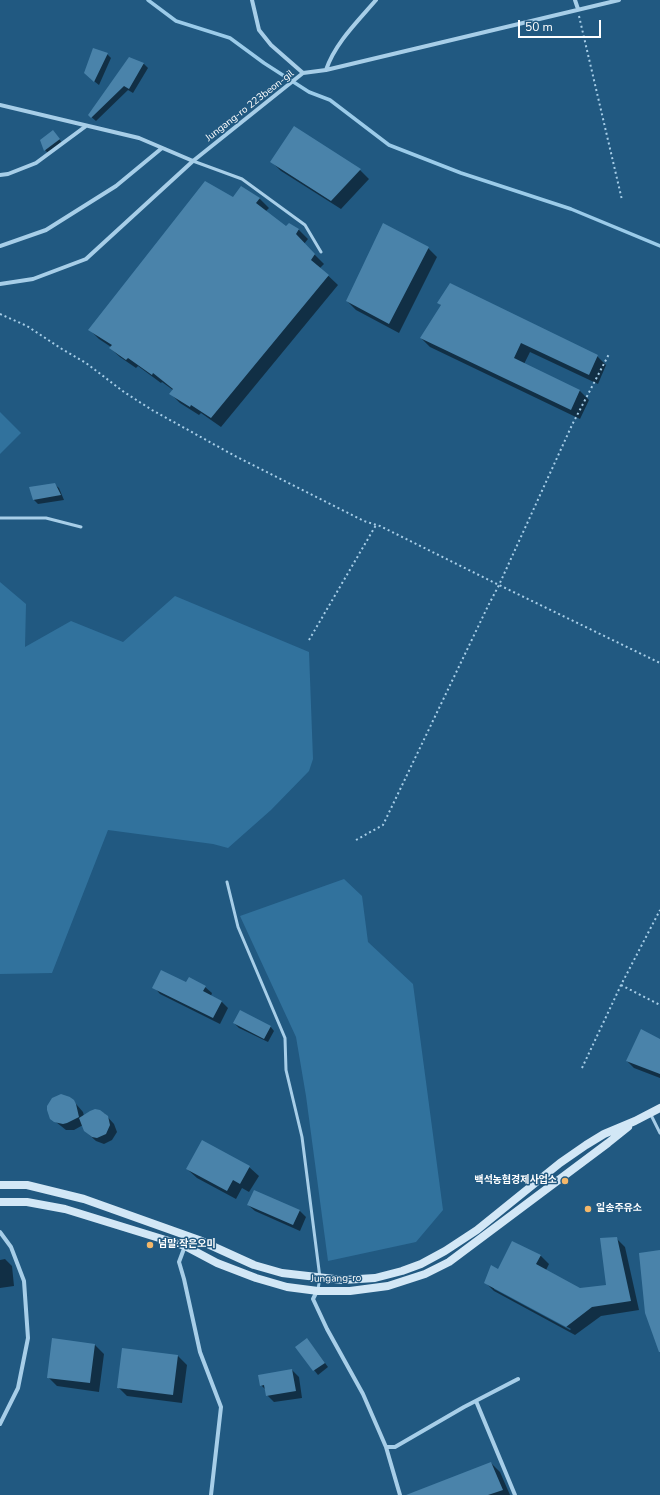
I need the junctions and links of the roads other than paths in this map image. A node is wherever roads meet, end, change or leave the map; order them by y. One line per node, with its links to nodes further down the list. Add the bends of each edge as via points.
1 (252, 0): 7 (street, via 258,30)
2 (376, 0): 6 (street, via 346,34 330,57)
3 (575, 0): 5 (street)
4 (619, 0): 5 (street, Jungang-ro 223beon-gil)
5 (578, 9): 6 (street, Jungang-ro 223beon-gil)
6 (326, 70): 7 (street, Jungang-ro 223beon-gil)
7 (303, 73): 11 (street, Jungang-ro 223beon-gil)
8 (0, 105): 9 (street)
9 (86, 126): 10 (street, via 139,138); 12 (street, via 36,163)
10 (162, 148): 11 (street); 13 (street, via 116,186 46,230)
11 (193, 161): 14 (lane, via 242,179 305,226); 15 (street, Jungang-ro 223beon-gil, via 86,259 33,279)
12 (0, 176)
13 (0, 246)
14 (321, 252)
15 (0, 284)
16 (0, 518): 17 (lane, via 46,518)
17 (81, 527)
18 (227, 882): 28 (lane, via 238,926 285,1038 286,1070 302,1137)
19 (660, 1108): 20 (main road, Jungang-ro)
20 (650, 1113): 21 (main road, Jungang-ro); 22 (lane)
21 (635, 1121): 28 (main road, Jungang-ro, via 586,1145 477,1230 421,1264 375,1278); 29 (main road, Jungang-ro, via 449,1262 425,1274 388,1286 350,1291)
22 (660, 1133)
23 (0, 1186): 26 (main road, Jungang-ro, via 27,1185 84,1199)
24 (0, 1202): 27 (main road, Jungang-ro, via 27,1202 65,1209)
25 (0, 1232): 32 (street, via 11,1247 24,1282 28,1338 18,1388)
26 (191, 1237): 27 (street); 28 (main road, Jungang-ro, via 254,1265 282,1273)
27 (185, 1246): 29 (main road, Jungang-ro, via 217,1263 256,1278 287,1287); 34 (street, via 179,1262 200,1352 221,1407)
28 (320, 1278): 29 (lane)
29 (318, 1291): 33 (street, via 313,1299 327,1330 363,1394)
30 (518, 1379): 31 (street)
31 (476, 1401): 33 (street, via 395,1447); 36 (street)
32 (0, 1424)
33 (386, 1447): 35 (street)
34 (211, 1495)
35 (400, 1495)
36 (515, 1495)

